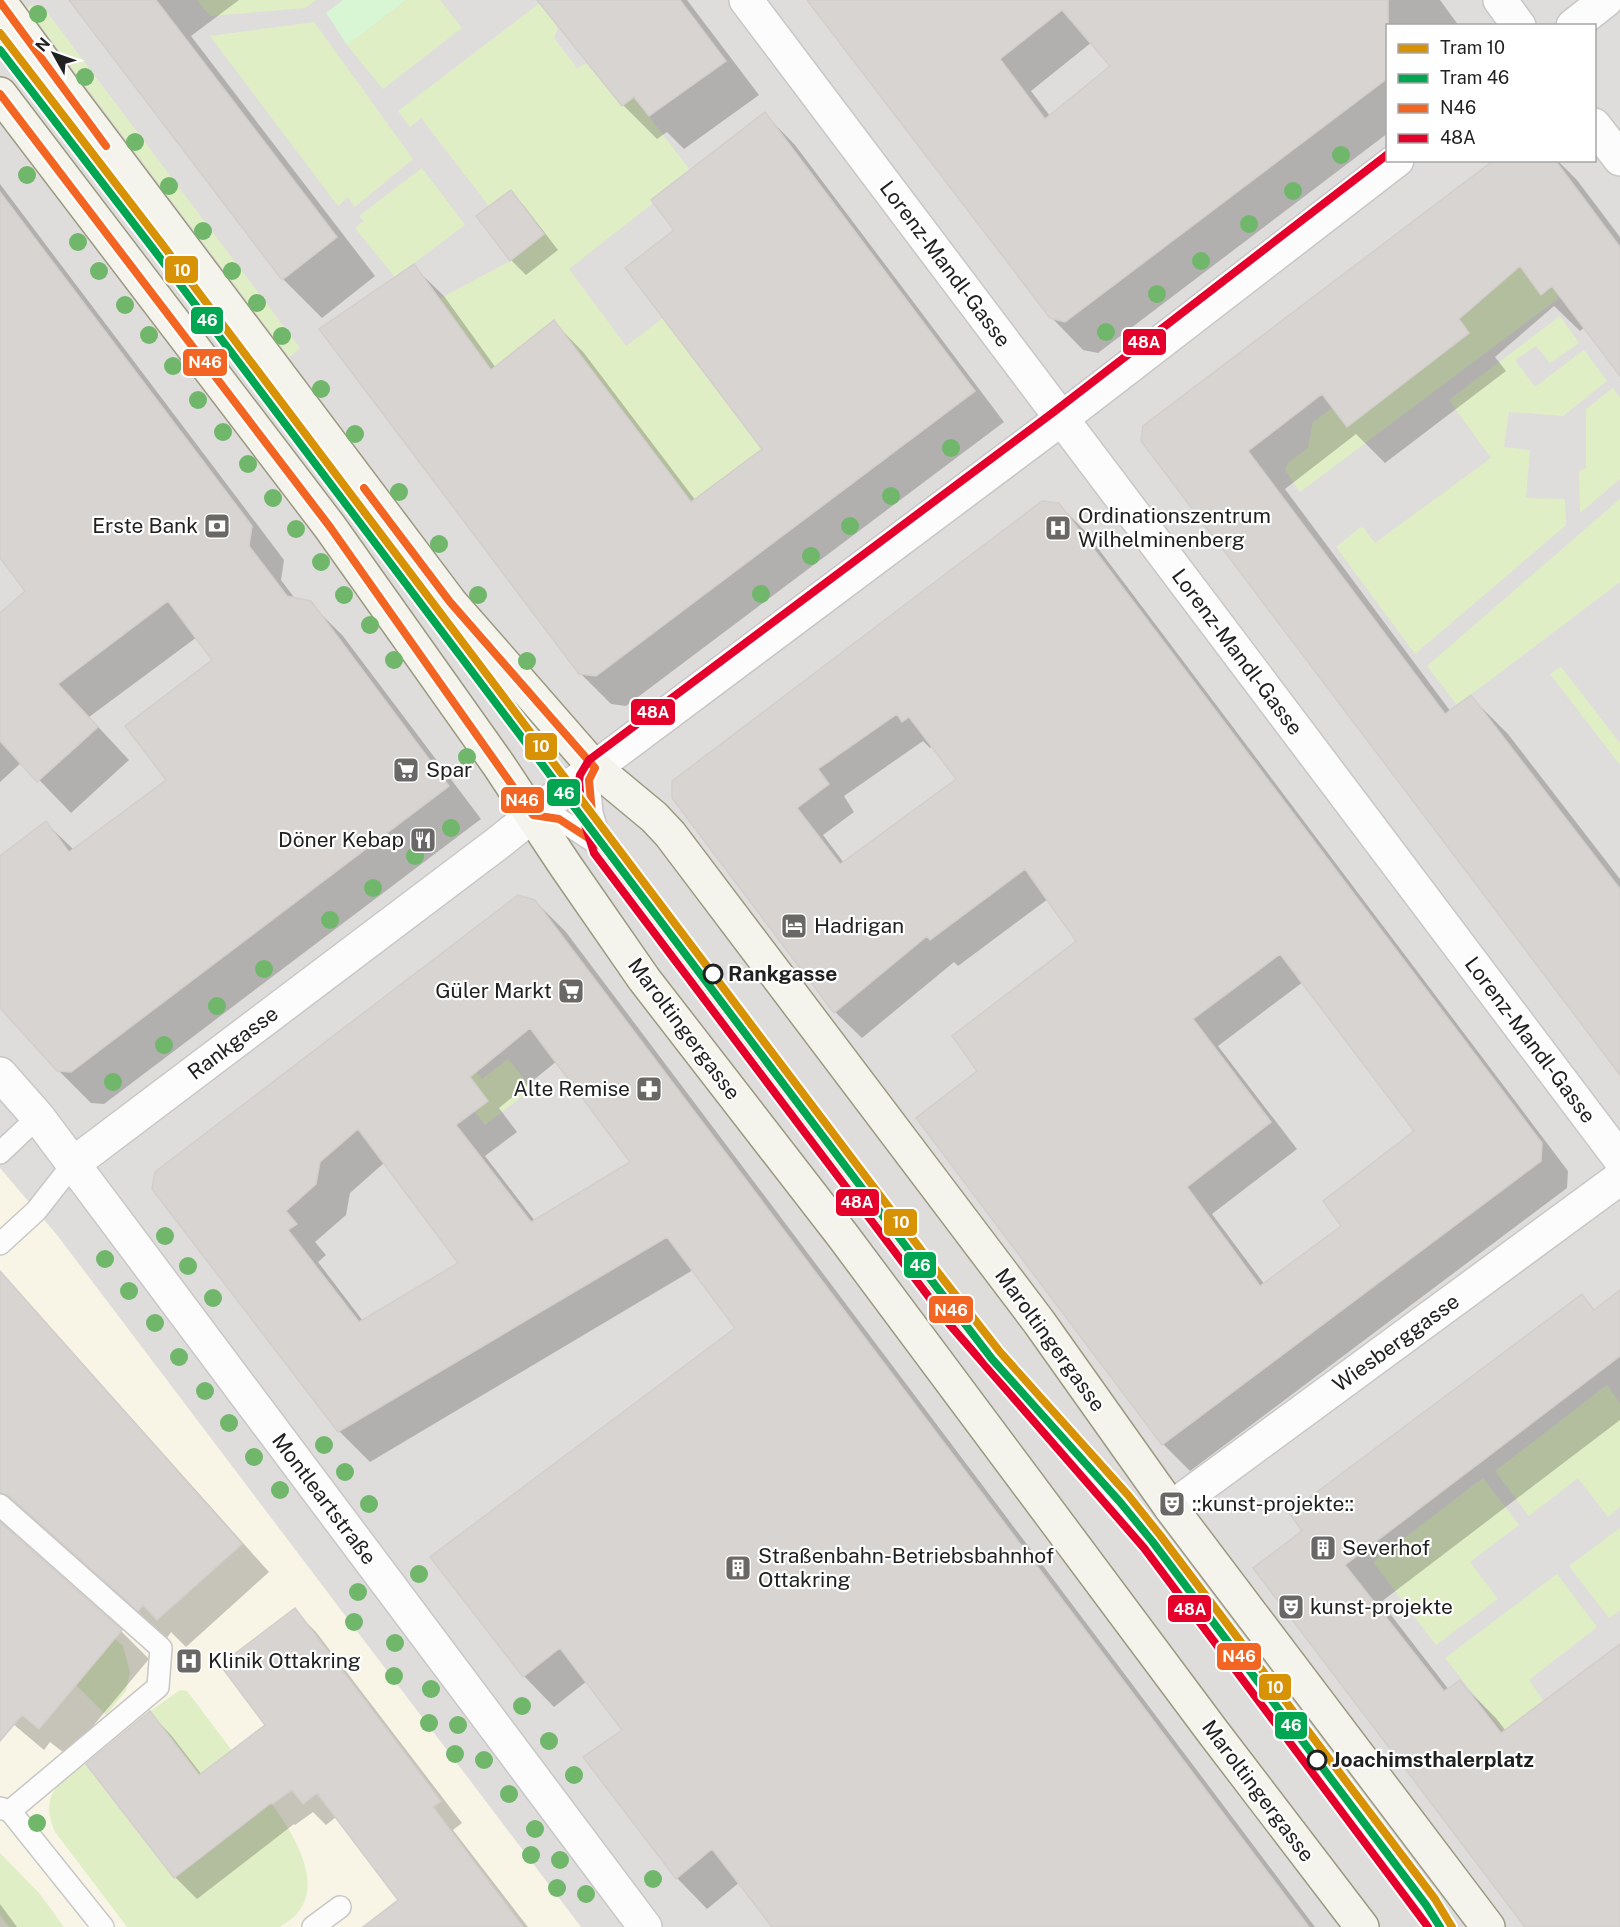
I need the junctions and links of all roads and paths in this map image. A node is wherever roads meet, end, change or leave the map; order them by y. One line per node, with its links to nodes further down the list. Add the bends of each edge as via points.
1 (746, 0): 11 (street, Lorenz-Mandl-Gasse)
2 (1500, 0): 5 (street)
3 (1606, 0): 6 (street)
4 (0, 2): 12 (main road, Maroltingergasse, via 450,602)
5 (1518, 24)
6 (1576, 24)
7 (0, 94): 13 (main road, Maroltingergasse, via 330,527)
8 (1596, 128): 9 (street)
9 (1620, 159)
10 (1394, 162): 11 (street, Rankgasse)
11 (1061, 418): 12 (street, Rankgasse); 18 (street, Lorenz-Mandl-Gasse)
12 (595, 768): 13 (street, Rankgasse); 14 (lane, via 589,780 592,813); 23 (main road, Maroltingergasse, via 670,834 1039,1322)
13 (533, 815): 14 (lane, via 560,819); 19 (street, Rankgasse); 29 (main road, Maroltingergasse, via 644,979 843,1236)
14 (602, 847): 30 (lane, via 958,1319 1152,1541)
15 (0, 1074): 16 (street, Montleartstraße)
16 (38, 1117): 17 (lane); 19 (street, Montleartstraße)
17 (0, 1153)
18 (1620, 1159)
19 (74, 1164): 21 (lane, via 36,1210); 28 (street, Montleartstraße)
20 (1620, 1178): 23 (street, Wiesberggasse)
21 (0, 1244)
22 (0, 1506): 24 (lane, via 161,1648 158,1687)
23 (1171, 1508): 31 (main road, Maroltingergasse)
24 (5, 1810): 26 (lane)
25 (340, 1907): 27 (lane)
26 (103, 1927)
27 (313, 1927)
28 (645, 1927)
29 (1362, 1927)
30 (1441, 1927)
31 (1488, 1927)

